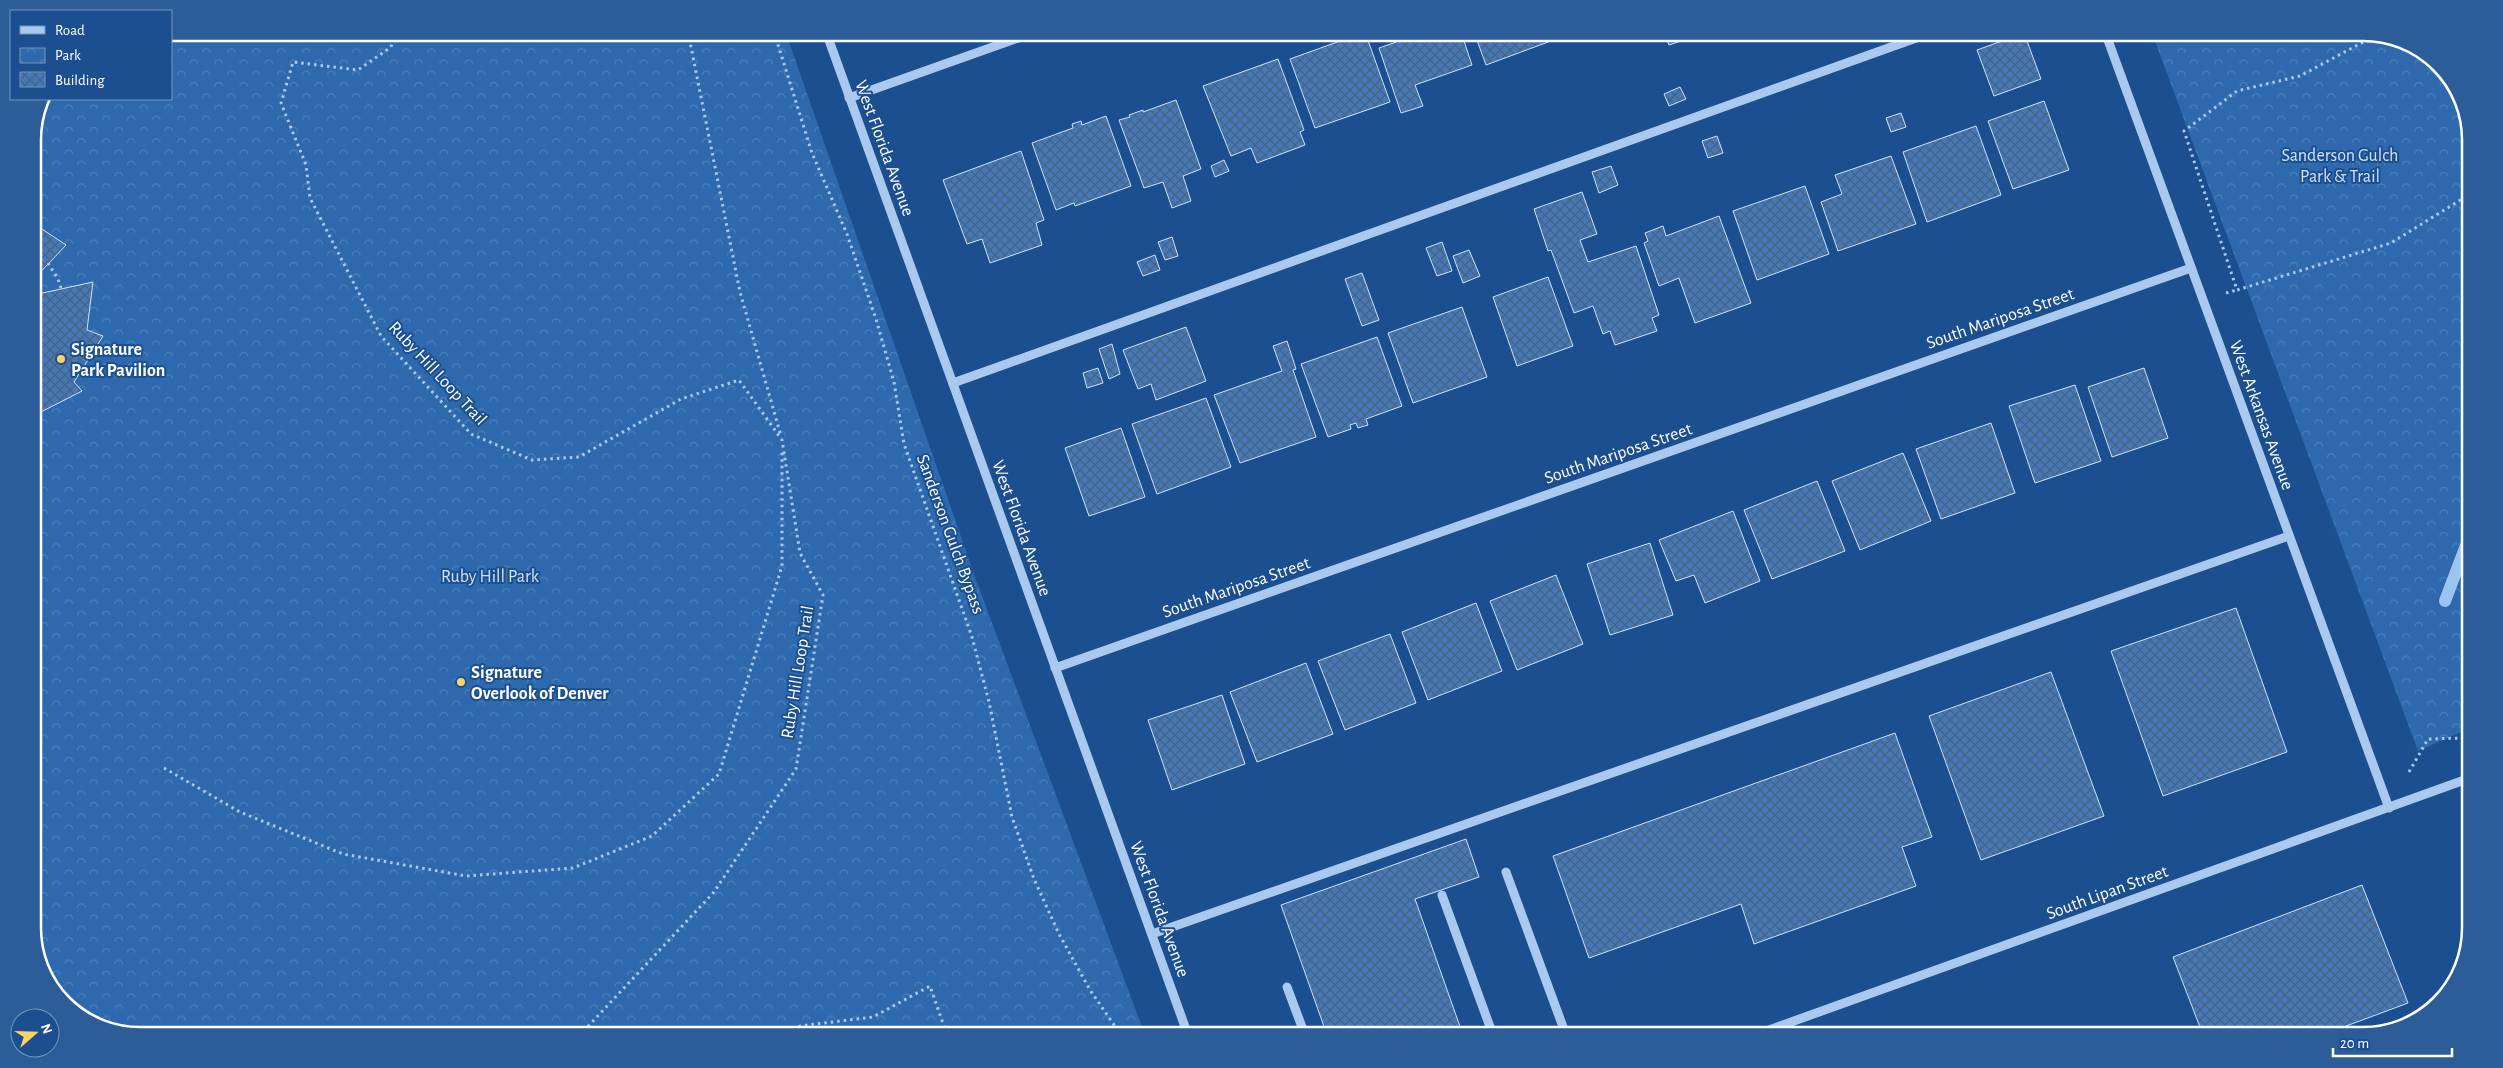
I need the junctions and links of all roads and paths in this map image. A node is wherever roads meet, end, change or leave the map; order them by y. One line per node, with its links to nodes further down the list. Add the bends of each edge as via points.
1 (393, 41): 15 (path, Ruby Hill Loop Trail, via 391,47 358,70 293,62 281,103 306,165 310,198 381,336 471,434 532,460 579,457 681,399 738,380)
2 (690, 41): 15 (path, via 740,292)
3 (777, 41): 29 (path, Sanderson Gulch Bypass, via 812,153 847,234 876,319 894,382 904,444 972,637 1012,817 1034,879 1059,934)
4 (829, 41): 9 (street, West Florida Avenue)
5 (1010, 41): 9 (street)
6 (1908, 41): 14 (street)
7 (2108, 41): 12 (street, West Arkansas Avenue)
8 (2365, 41): 10 (path, via 2300,76 2237,91 2184,131 2238,290 2391,243)
9 (850, 98): 14 (street, West Florida Avenue)
10 (2462, 199)
11 (48, 263): 13 (path)
12 (2191, 268): 16 (street, West Arkansas Avenue); 17 (street, South Mariposa Street)
13 (61, 288)
14 (952, 383): 17 (street, West Florida Avenue)
15 (782, 440): 19 (path, via 782,566 719,774 652,836 573,868 466,876 343,854 240,812); 26 (path, Ruby Hill Loop Trail, via 800,553 823,596 796,769 714,892)
16 (2289, 536): 21 (street, West Arkansas Avenue); 24 (street)
17 (1056, 668): 24 (street, West Florida Avenue)
18 (2462, 738): 21 (path, via 2428,739)
19 (164, 768)
20 (2462, 781): 21 (street, South Lipan Street)
21 (2389, 808): 34 (street, South Lipan Street)
22 (1506, 872): 33 (street)
23 (1442, 895): 32 (street)
24 (1152, 934): 30 (street, West Florida Avenue)
25 (1287, 987): 31 (street)
26 (588, 1027)
27 (798, 1027): 28 (path, via 873,1017 930,986)
28 (944, 1027)
29 (1115, 1027)
30 (1185, 1027)
31 (1302, 1027)
32 (1490, 1027)
33 (1563, 1027)
34 (1779, 1027)

